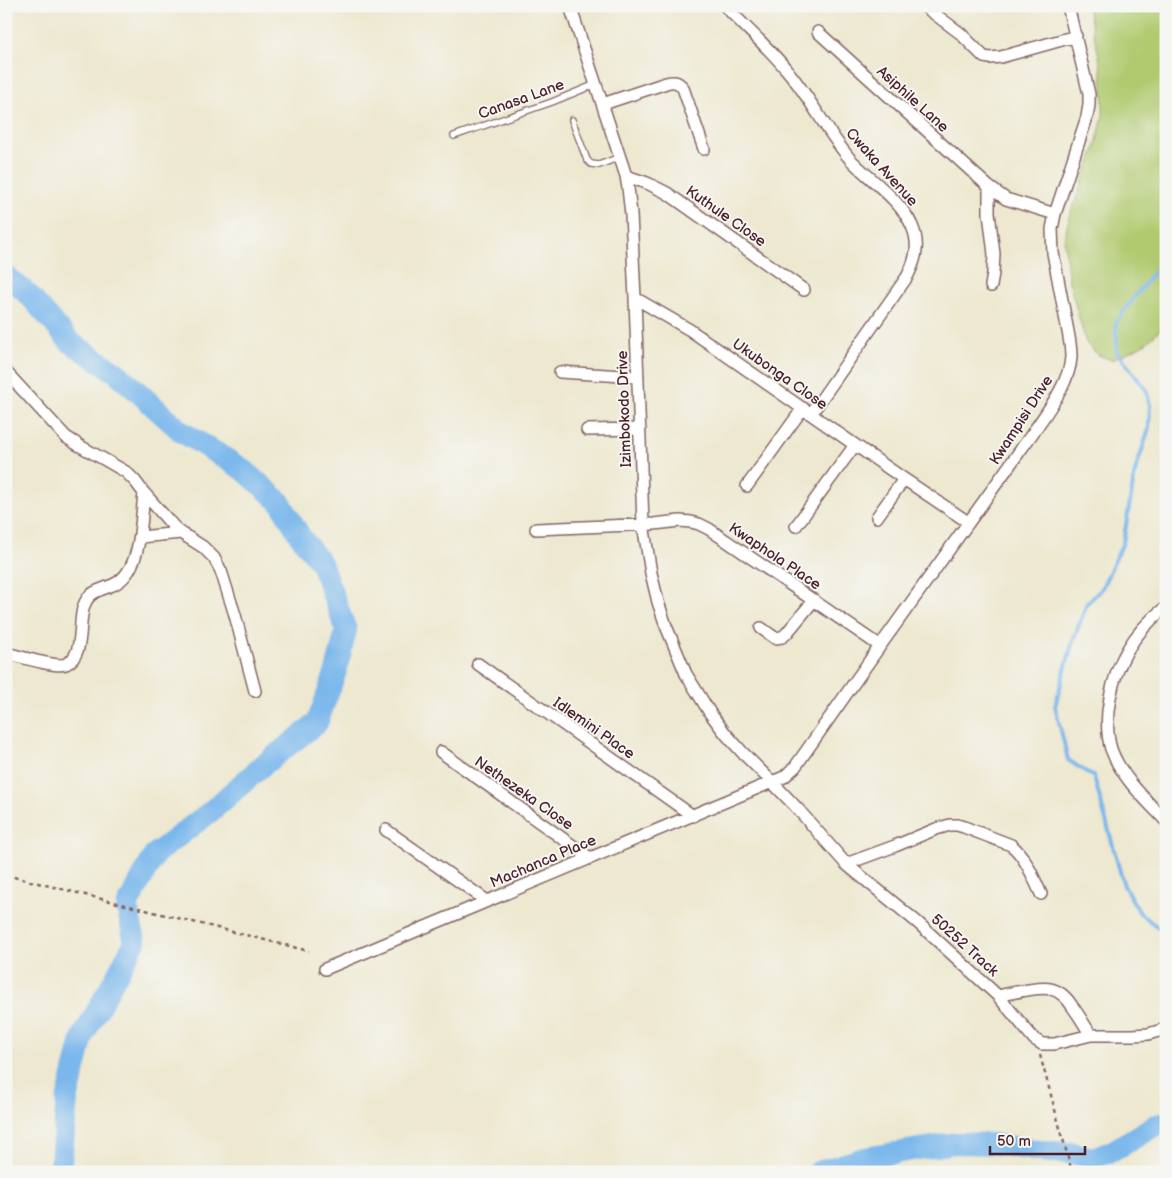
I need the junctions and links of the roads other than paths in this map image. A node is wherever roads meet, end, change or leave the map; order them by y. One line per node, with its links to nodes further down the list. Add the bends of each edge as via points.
1 (570, 6): 7 (street, Izimbokodo Drive)
2 (725, 6): 22 (street, Cwaka Avenue, via 786,69 850,158 901,209 912,224 916,240 916,258 908,276)
3 (924, 6): 6 (street, via 978,52 990,58)
4 (1068, 6): 6 (street, Kwampisi Drive)
5 (818, 32): 14 (street, Asiphile Lane)
6 (1076, 36): 15 (street, Kwampisi Drive, via 1089,105)
7 (596, 84): 8 (street, Izimbokodo Drive); 10 (lane, Canasa Lane)
8 (603, 104): 11 (street, via 666,83 678,83 683,88); 12 (street, Izimbokodo Drive)
9 (572, 120): 12 (lane, via 591,164)
10 (454, 136)
11 (704, 149)
12 (620, 157): 13 (street, Izimbokodo Drive)
13 (626, 176): 17 (street, Kuthule Close, via 668,193); 18 (street, Izimbokodo Drive)
14 (989, 188): 15 (street, Asiphile Lane, via 1006,199); 16 (street, via 988,213 994,254)
15 (1055, 214): 30 (street, Kwampisi Drive, via 1053,253 1069,337 1070,365 1050,408)
16 (991, 286)
17 (804, 290)
18 (635, 298): 21 (street, Izimbokodo Drive); 22 (street, Ukubonga Close, via 690,330)
19 (6, 372): 28 (street, via 66,437 126,472)
20 (560, 372): 21 (street)
21 (638, 377): 23 (street, Izimbokodo Drive)
22 (807, 411): 25 (street, Ukubonga Close); 27 (street, Cwaka Avenue)
23 (640, 429): 24 (street); 31 (street, Izimbokodo Drive)
24 (588, 430)
25 (855, 445): 26 (street, Ukubonga Close); 32 (street)
26 (904, 480): 29 (street); 30 (street, Ukubonga Close)
27 (747, 486)
28 (144, 493): 34 (street); 35 (street)
29 (877, 518)
30 (968, 522): 39 (street, Kwampisi Drive)
31 (643, 524): 33 (street, Kwaphola Place); 36 (street, Kwaphola Place, via 680,521 699,524); 44 (street, Izimbokodo Drive, via 658,602 686,674 725,732)
32 (796, 526)
33 (536, 529)
34 (181, 533): 35 (street); 42 (street, via 203,547 221,570)
35 (140, 537): 40 (street, via 130,570 117,583 94,592 86,601 82,609 80,642 67,664 51,664)
36 (814, 600): 38 (street, via 782,637 775,638); 39 (street, Kwaphola Place)
37 (1163, 609): 46 (street, via 1139,631 1124,655 1112,687 1108,734 1111,749 1123,772)
38 (761, 628)
39 (880, 646): 44 (street, Kwampisi Drive, via 795,767)
40 (6, 653)
41 (478, 664): 45 (street, Idlemini Place)
42 (255, 691)
43 (441, 752): 48 (street, Nethezeka Close)
44 (772, 782): 45 (street, Machanca Place); 49 (street, 50252 Track)
45 (693, 816): 48 (street, Machanca Place)
46 (1166, 822)
47 (386, 830): 51 (street)
48 (590, 858): 51 (street, Machanca Place)
49 (846, 864): 50 (street, via 936,828 957,825 1015,848); 53 (street, 50252 Track, via 917,922)
50 (1041, 894)
51 (487, 901): 52 (street, Machanca Place)
52 (325, 969)
53 (998, 996): 55 (street, 50252 Track, via 1034,1039 1042,1044); 55 (street, via 1050,988 1072,1004)
54 (1166, 1028): 55 (street, via 1148,1034)
55 (1091, 1035)

